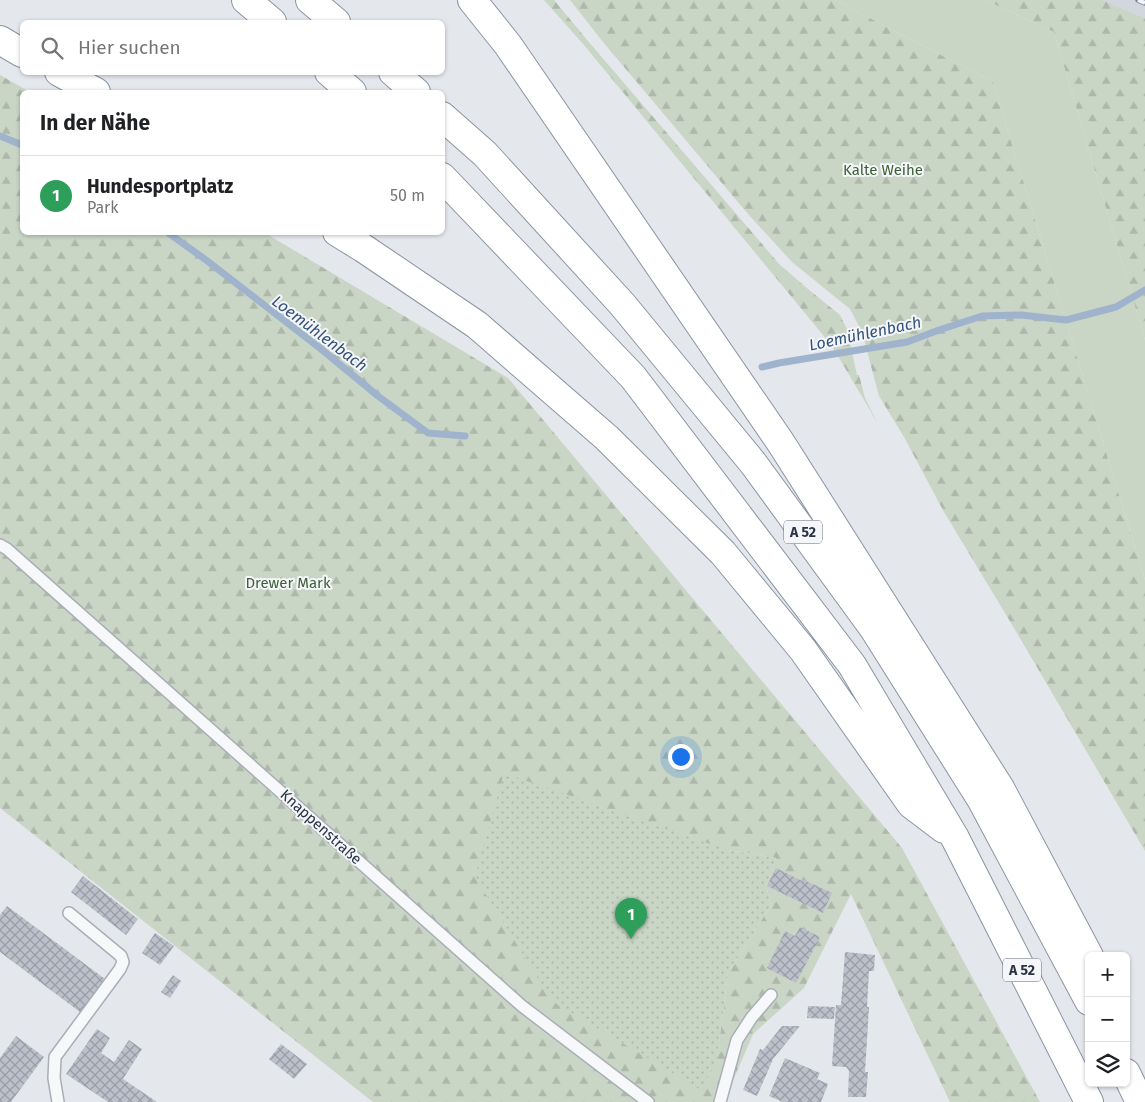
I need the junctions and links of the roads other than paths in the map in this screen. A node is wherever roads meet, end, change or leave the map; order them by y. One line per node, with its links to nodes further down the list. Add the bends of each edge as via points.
1 (246, 0): 4 (highway)
2 (310, 0): 5 (highway)
3 (472, 0): 20 (highway, via 508,45 781,443 1000,788)
4 (270, 20)
5 (334, 20)
6 (0, 40): 7 (highway)
7 (20, 51)
8 (65, 75): 11 (highway)
9 (332, 75): 12 (highway)
10 (396, 75): 13 (highway)
11 (92, 90)
12 (350, 90)
13 (414, 90)
14 (445, 119): 22 (highway, A 52, via 485,154 622,304 753,463 874,629 981,799)
15 (445, 180): 18 (highway, A 52, via 633,377 852,665)
16 (342, 235): 18 (highway, via 477,325 607,438 723,553 803,650 911,804)
17 (0, 545): 25 (lane, Knappenstraße, via 522,1006)
18 (955, 838): 27 (highway, A 52)
19 (69, 913): 24 (lane, via 121,956 123,962 55,1057)
20 (1087, 952)
21 (771, 995): 26 (lane, via 737,1040)
22 (1087, 997)
23 (1130, 1081): 28 (highway)
24 (58, 1102)
25 (648, 1102)
26 (720, 1102)
27 (1089, 1102)
28 (1140, 1102)

